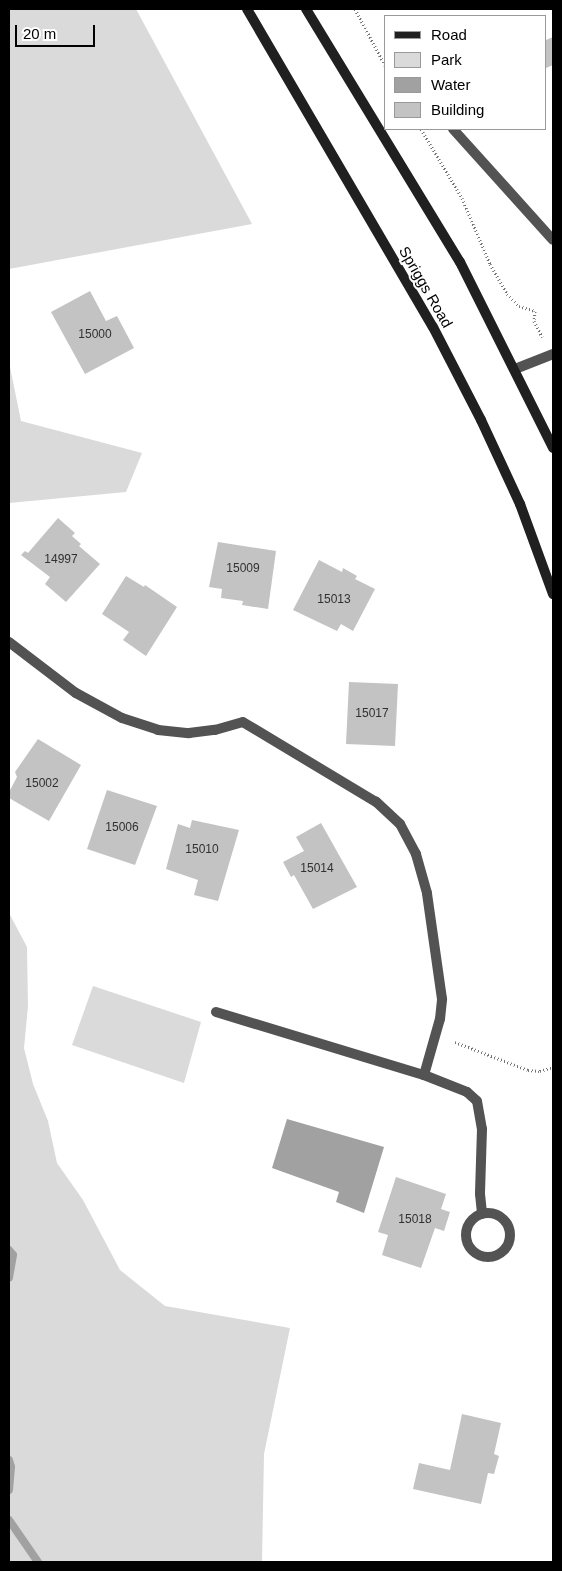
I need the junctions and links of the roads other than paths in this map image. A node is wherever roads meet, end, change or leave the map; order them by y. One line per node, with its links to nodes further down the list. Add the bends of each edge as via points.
1 (247, 9): 8 (main road, Spriggs Road, via 432,327 481,420 520,504)
2 (306, 9): 6 (main road, via 460,262)
3 (454, 130): 4 (street)
4 (553, 240)
5 (553, 354): 6 (street)
6 (515, 369): 7 (main road)
7 (553, 448)
8 (553, 594)
9 (9, 642): 11 (street, via 76,693 122,718 158,730 189,733 243,722 388,811 409,838 416,854 427,893 441,979 440,1020)
10 (216, 1012): 11 (street)
11 (424, 1075): 12 (street, via 467,1092 477,1101 482,1129)
12 (482, 1214): 12 (street, via 467,1227 467,1240 474,1252 494,1256 506,1247 510,1233 497,1215)

